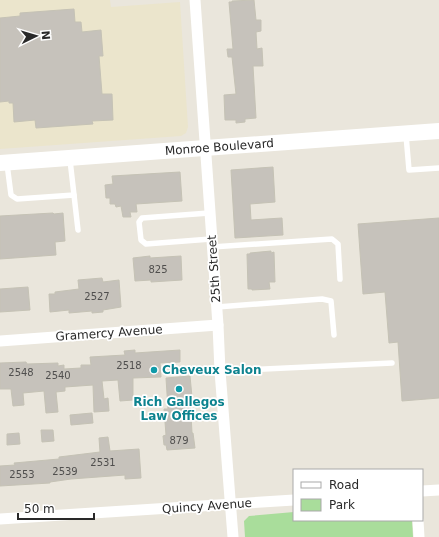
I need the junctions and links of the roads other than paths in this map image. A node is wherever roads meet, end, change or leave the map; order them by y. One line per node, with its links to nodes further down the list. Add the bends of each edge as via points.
1 (195, 0): 4 (street, 25th Street)
2 (439, 131): 3 (street, Monroe Boulevard)
3 (406, 133): 4 (street, Monroe Boulevard); 7 (lane, via 409,170)
4 (205, 147): 5 (street, Monroe Boulevard); 9 (street, 25th Street)
5 (70, 157): 6 (street, Monroe Boulevard); 8 (lane)
6 (3, 162): 8 (lane, via 11,195 17,199)
7 (439, 168)
8 (74, 195): 10 (lane)
9 (210, 213): 11 (street, 25th Street); 11 (lane, via 142,218 139,222 141,240 146,244)
10 (78, 230)
11 (212, 243): 12 (lane, via 332,239 338,244); 13 (street, 25th Street)
12 (340, 279)
13 (216, 307): 14 (street, 25th Street); 15 (lane, via 322,299 331,301)
14 (218, 325): 16 (street, Gramercy Avenue); 18 (street, 25th Street)
15 (334, 335)
16 (0, 341)
17 (392, 363): 18 (lane)
18 (220, 371): 22 (street, 25th Street)
19 (439, 490): 20 (street)
20 (423, 491)
21 (293, 500): 22 (street, Quincy Avenue)
22 (230, 504): 23 (street, Quincy Avenue); 25 (street, 25th Street)
23 (0, 519)
24 (418, 521): 26 (street)
25 (233, 537)
26 (419, 537)

